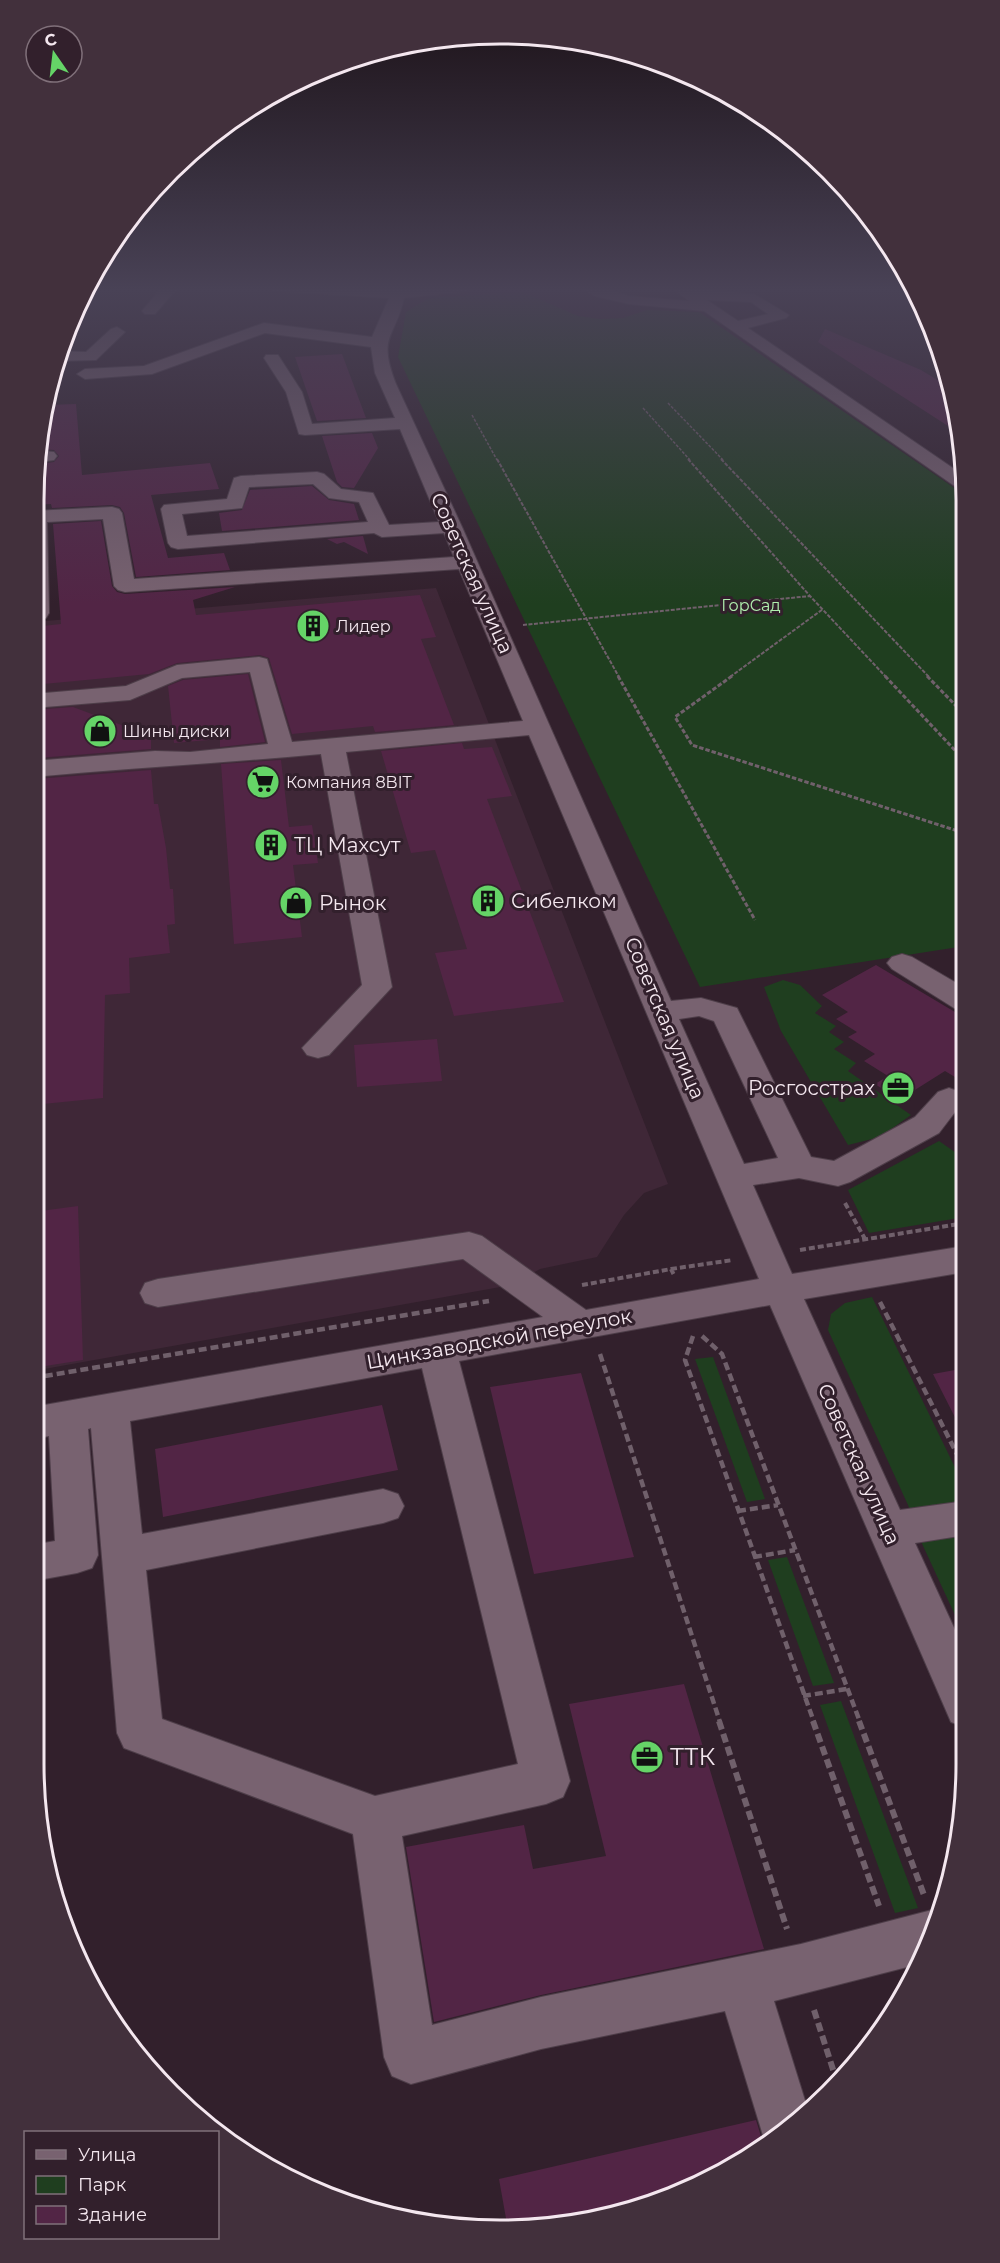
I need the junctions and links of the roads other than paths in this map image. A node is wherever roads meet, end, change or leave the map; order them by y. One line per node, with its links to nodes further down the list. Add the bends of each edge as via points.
1 (294, 393): 5 (street)
2 (392, 393): 4 (street, Советская улица)
3 (831, 393): 7 (street)
4 (406, 423): 5 (street); 10 (street, Советская улица)
5 (305, 430): 6 (street)
6 (311, 450)
7 (956, 478)
8 (44, 517): 11 (street, via 112,513 124,586)
9 (380, 527): 9 (street, via 366,497 336,494 317,478 241,482 235,504 171,509 178,543); 10 (street, via 382,531)
10 (452, 527): 11 (street, Советская улица)
11 (467, 562): 13 (street, Советская улица)
12 (44, 700): 15 (street, via 130,693 176,663 259,664)
13 (539, 727): 14 (street); 19 (street, Советская улица)
14 (333, 746): 15 (street); 20 (street, via 377,987)
15 (282, 750): 16 (street)
16 (44, 768)
17 (902, 963): 18 (street)
18 (956, 996)
19 (663, 1011): 22 (street, via 701,1007 726,1015); 23 (street, Советская улица)
20 (318, 1048)
21 (949, 1099): 22 (street, via 927,1125 838,1174)
22 (799, 1166): 23 (street)
23 (734, 1177): 25 (street, Советская улица)
24 (956, 1260): 25 (street, Цинкзаводской переулок, via 867,1275)
25 (774, 1272): 27 (street, Цинкзаводской переулок, via 688,1322); 32 (street, Советская улица)
26 (158, 1293): 27 (street, via 470,1245)
27 (589, 1336): 28 (street, Цинкзаводской переулок)
28 (437, 1350): 29 (street, Цинкзаводской переулок); 36 (street, via 546,1780)
29 (70, 1416): 33 (street); 34 (street, via 77,1555)
30 (383, 1506): 33 (street)
31 (956, 1519): 32 (street)
32 (888, 1529): 35 (street, Советская улица)
33 (123, 1556): 36 (street, via 140,1733)
34 (44, 1561)
35 (956, 1682)
36 (375, 1819): 38 (street, via 411,2057 541,2023)
37 (918, 1929): 38 (street, via 801,1970)
38 (742, 1982): 39 (street)
39 (784, 2120)

